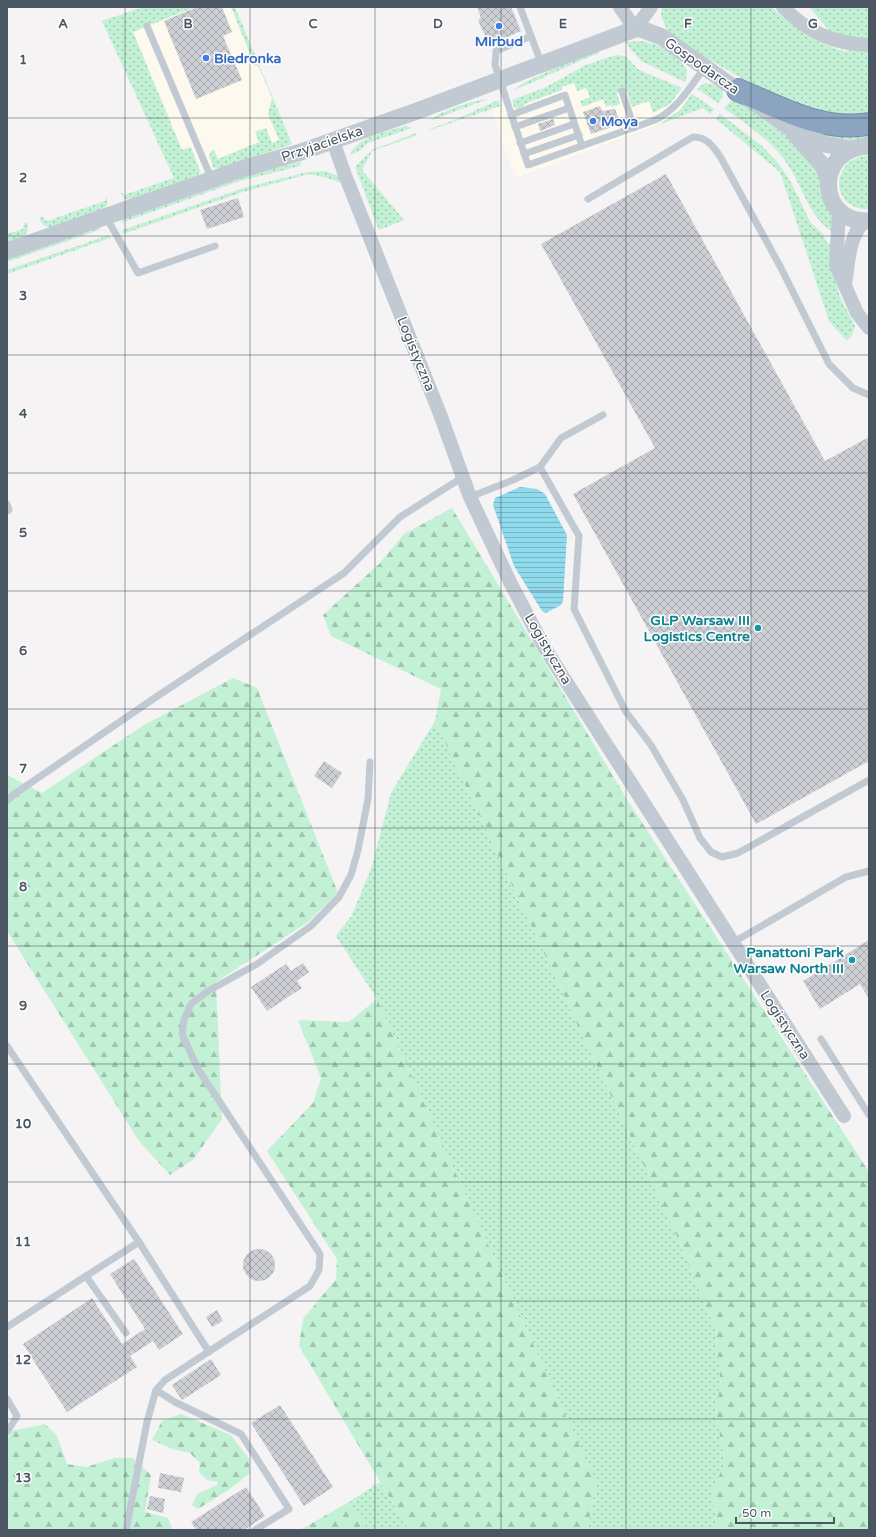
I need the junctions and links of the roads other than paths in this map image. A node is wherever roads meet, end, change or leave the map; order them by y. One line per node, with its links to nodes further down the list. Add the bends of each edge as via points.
1 (520, 7): 7 (lane)
2 (620, 7): 6 (street)
3 (651, 7): 6 (street)
4 (783, 7): 8 (street, via 795,19 824,37 848,44)
5 (147, 26): 29 (lane)
6 (635, 29): 9 (street, Przyjacielska); 10 (street, Gospodarcza, via 662,38)
7 (531, 36): 9 (lane); 11 (lane, via 496,51 495,65)
8 (869, 45)
9 (542, 65): 11 (street, Przyjacielska)
10 (705, 67): 12 (street, Gospodarcza); 20 (lane, via 673,109 655,120)
11 (499, 82): 15 (lane); 22 (street, Przyjacielska)
12 (738, 90): 17 (highway, via 805,119 847,126); 18 (street, Gospodarcza)
13 (622, 91): 20 (lane)
14 (569, 108): 15 (lane, via 564,95); 16 (lane); 19 (lane)
15 (511, 114): 19 (lane)
16 (574, 124): 21 (lane); 23 (lane)
17 (869, 124)
18 (788, 126): 26 (street, Gospodarcza, via 824,144); 28 (street, Gospodarcza, via 819,161)
19 (515, 127): 23 (lane)
20 (634, 128): 24 (lane)
21 (578, 135): 24 (lane); 27 (lane)
22 (333, 140): 29 (street, Przyjacielska); 41 (street, Logistyczna)
23 (520, 143): 27 (lane)
24 (582, 146): 27 (lane, via 528,165)
25 (869, 146): 26 (street, Gospodarcza)
26 (849, 149): 28 (street, via 835,161)
27 (524, 154)
28 (828, 178): 31 (street, Gospodarcza, via 830,196)
29 (212, 180): 32 (street, Przyjacielska)
30 (588, 199): 38 (lane, via 693,137 701,137 721,158 781,268 829,364 853,388)
31 (839, 210): 33 (street, via 855,220); 36 (street, via 836,265)
32 (106, 217): 34 (lane, via 138,273); 35 (street, Przyjacielska)
33 (866, 221): 36 (street, via 856,230 850,245)
34 (215, 246)
35 (7, 251)
36 (845, 284): 37 (street, via 857,313)
37 (869, 328)
38 (869, 394)
39 (603, 415): 40 (lane, via 561,438)
40 (540, 467): 42 (lane); 46 (lane, via 579,536 574,609 626,712 651,745 683,800 700,838 711,852 722,857 738,853)
41 (463, 477): 42 (street, Logistyczna); 47 (lane, via 400,517 344,572 156,697)
42 (470, 497): 49 (street, Logistyczna, via 544,647)
43 (7, 504): 44 (lane)
44 (7, 511)
45 (370, 762): 58 (lane, via 368,799 358,850 351,875 339,897 311,926 257,964 208,991 191,1004 184,1020 182,1034 198,1069 320,1254 319,1270 310,1286)
46 (869, 780)
47 (7, 801)
48 (869, 871): 49 (lane, via 846,877)
49 (732, 943): 52 (street, Logistyczna)
50 (821, 1039): 53 (lane)
51 (7, 1046): 54 (lane)
52 (844, 1116)
53 (869, 1116)
54 (139, 1242): 55 (lane); 58 (lane)
55 (86, 1276): 56 (lane); 57 (lane)
56 (7, 1327)
57 (126, 1333)
58 (209, 1352): 59 (lane, via 165,1380)
59 (156, 1390): 62 (lane, via 147,1422); 63 (lane, via 241,1434 289,1509)
60 (7, 1399): 61 (lane, via 17,1416)
61 (7, 1432)
62 (126, 1530)
63 (255, 1530)

